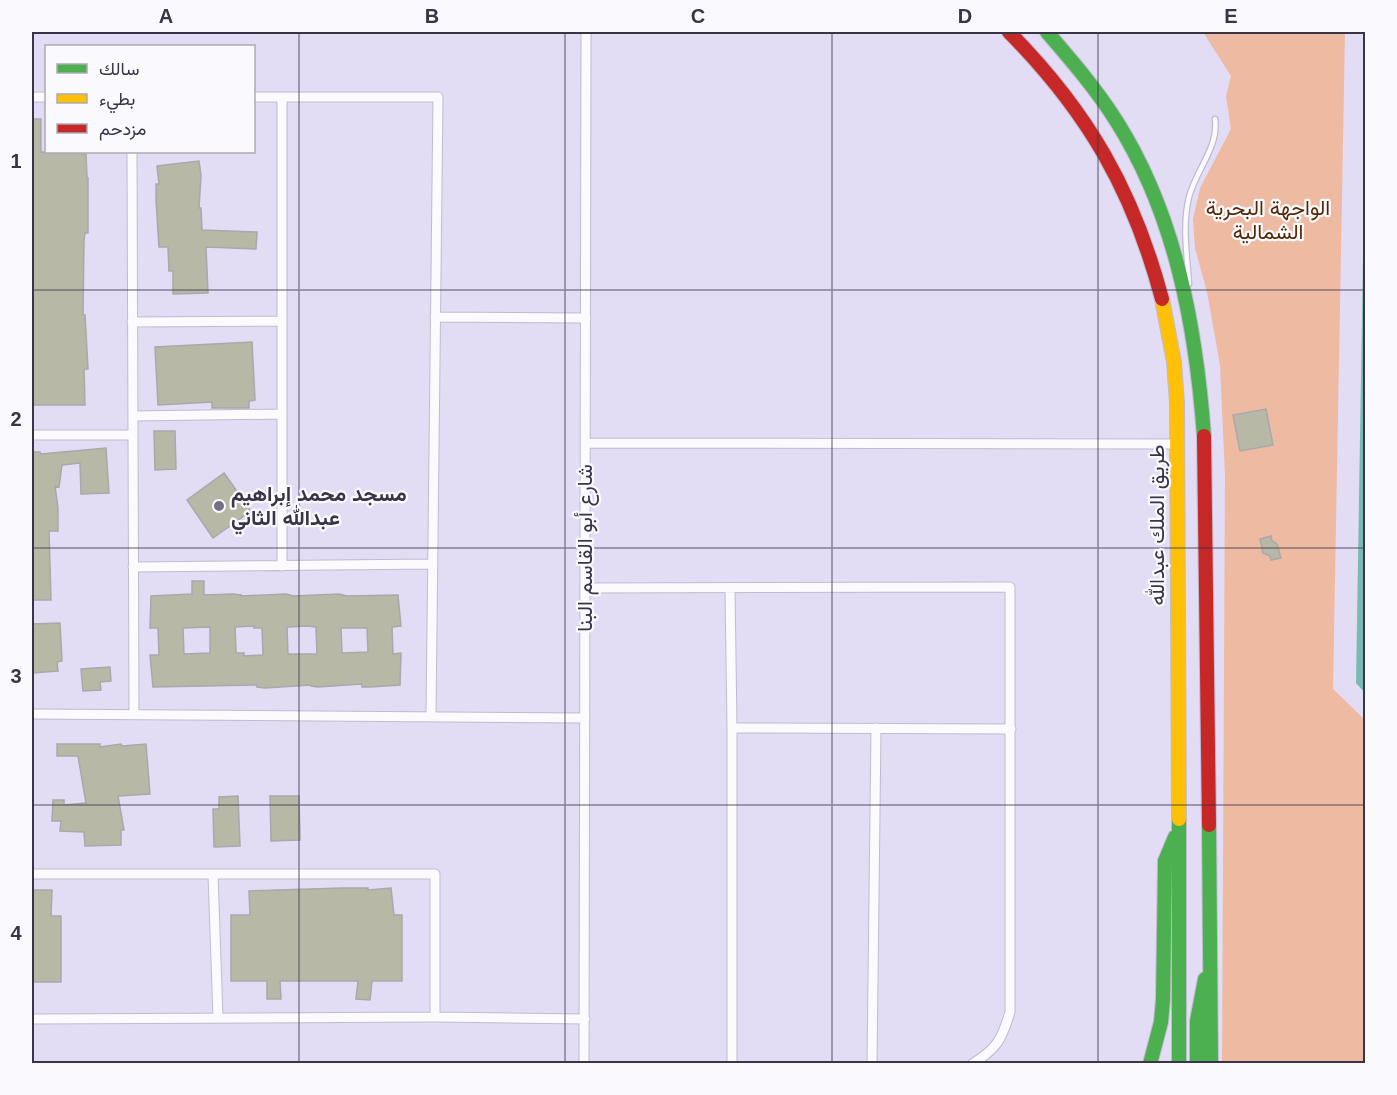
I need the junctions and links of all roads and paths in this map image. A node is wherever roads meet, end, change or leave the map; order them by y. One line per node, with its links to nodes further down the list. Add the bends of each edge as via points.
1 (586, 32): 10 (street, شارع أبو القاسم البنا)
2 (1010, 32): 18 (street, طريق الملك عبدالله, via 1080,113 1136,218 1166,316 1174,363)
3 (1047, 32): 9 (street, via 1092,84 1141,165 1170,236)
4 (255, 97): 5 (street)
5 (282, 97): 8 (street, via 438,97); 11 (street)
6 (1215, 119): 9 (lane, via 1213,142 1197,173 1185,221)
7 (132, 153): 12 (street)
8 (435, 316): 10 (street); 19 (street)
9 (1191, 317): 34 (street, via 1205,446)
10 (586, 318): 17 (street, شارع أبو القاسم البنا)
11 (282, 321): 12 (street); 13 (street)
12 (132, 322): 14 (street)
13 (282, 414): 14 (street); 20 (street)
14 (133, 416): 16 (street)
15 (32, 435): 16 (street)
16 (133, 435): 21 (street)
17 (586, 443): 18 (street); 22 (street, شارع أبو القاسم البنا)
18 (1178, 444): 31 (street, طريق الملك عبدالله)
19 (432, 564): 20 (street); 26 (street)
20 (282, 566): 21 (street)
21 (134, 567): 25 (street)
22 (585, 588): 23 (street); 27 (street, شارع أبو القاسم البنا)
23 (730, 589): 28 (street); 30 (street, via 1010,587)
24 (32, 714): 25 (street)
25 (134, 714): 26 (street)
26 (431, 716): 27 (street)
27 (585, 718): 38 (street, شارع أبو القاسم البنا)
28 (732, 728): 29 (street); 40 (street)
29 (876, 728): 30 (street); 41 (street)
30 (1011, 729): 42 (street, via 1010,1011 1004,1033 989,1053)
31 (1178, 832): 43 (street, via 1165,861 1163,1000); 44 (street, طريق الملك عبدالله)
32 (32, 873): 33 (street)
33 (213, 874): 35 (street, via 435,874); 36 (street)
34 (1211, 949): 45 (street, via 1197,1021); 46 (street)
35 (435, 1017): 36 (street); 38 (street)
36 (218, 1018): 37 (street)
37 (32, 1019)
38 (585, 1019): 39 (street, شارع أبو القاسم البنا)
39 (584, 1064)
40 (732, 1064)
41 (872, 1064)
42 (972, 1064)
43 (1150, 1064)
44 (1179, 1064)
45 (1197, 1064)
46 (1212, 1064)

